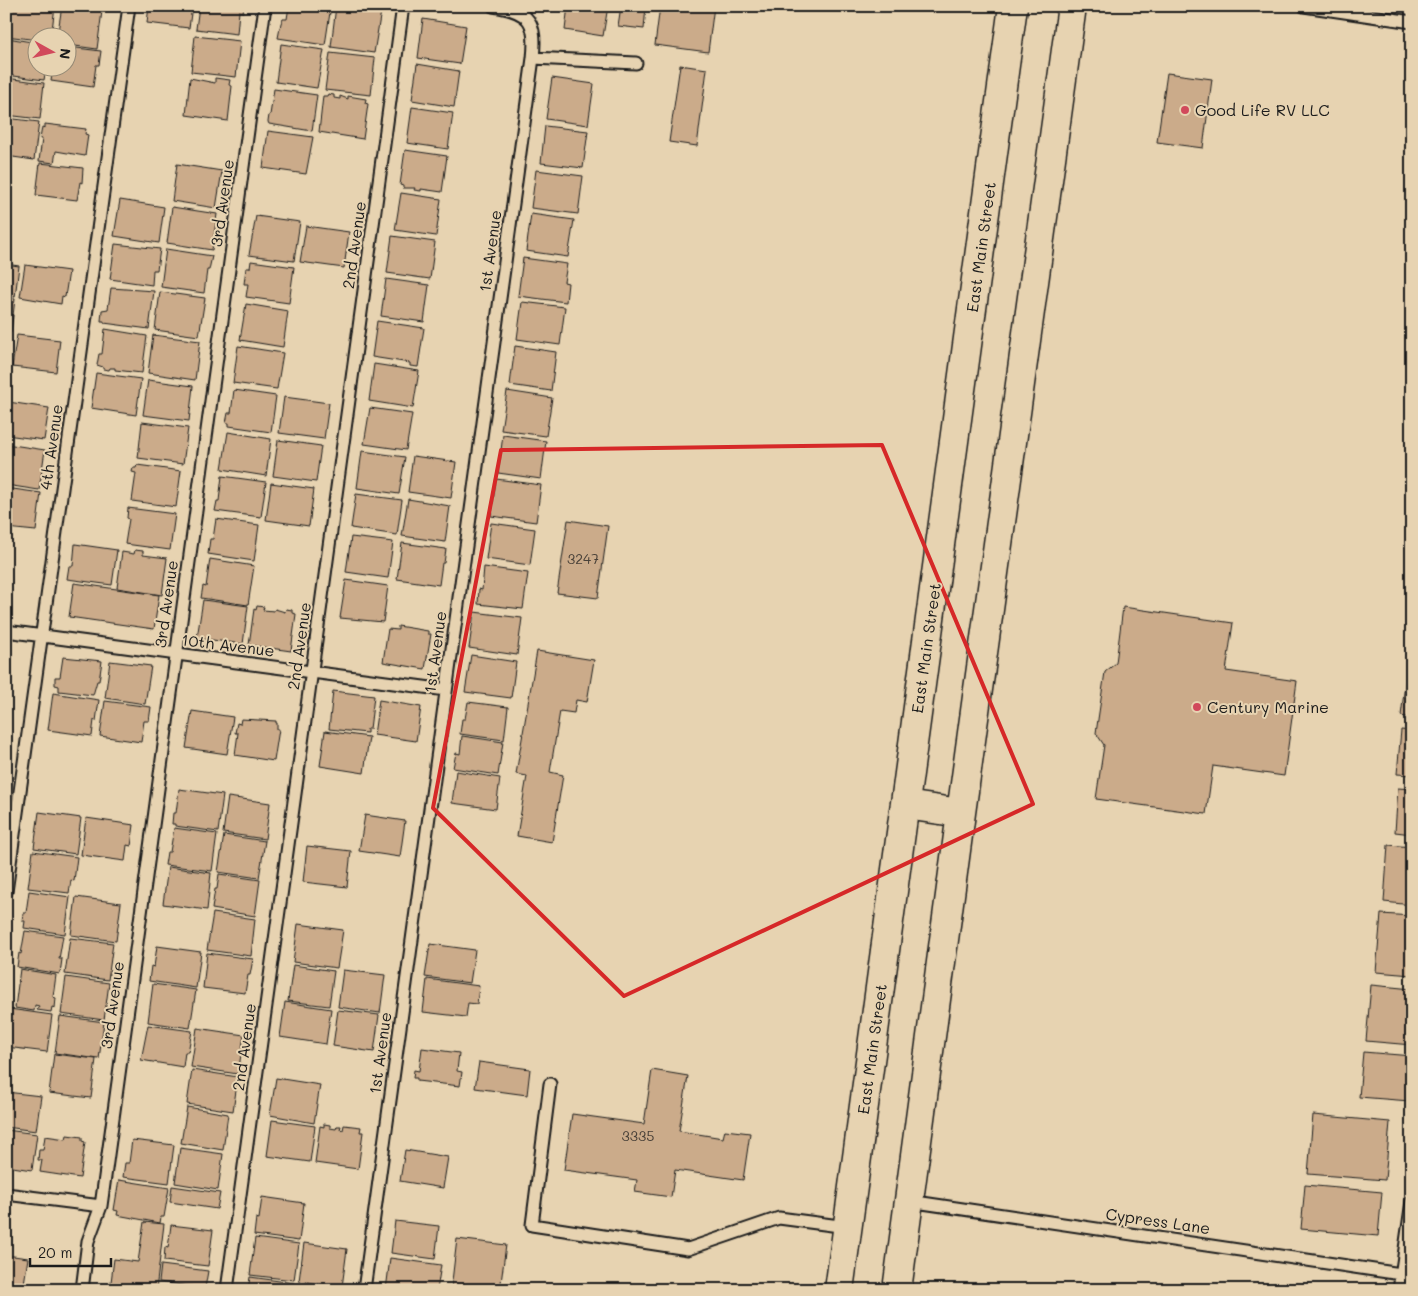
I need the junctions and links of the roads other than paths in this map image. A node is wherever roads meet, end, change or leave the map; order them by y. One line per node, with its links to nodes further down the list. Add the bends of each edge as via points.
1 (129, 6): 12 (lane, 4th Avenue)
2 (265, 6): 13 (lane, 3rd Avenue)
3 (403, 6): 14 (lane, 2nd Avenue)
4 (492, 6): 9 (lane, 1st Avenue, via 513,10 528,20 535,38)
5 (1014, 6): 16 (main road, East Main Street)
6 (1072, 6): 17 (main road)
7 (1304, 6): 8 (lane)
8 (1412, 22)
9 (533, 58): 10 (lane); 15 (lane, 1st Avenue)
10 (636, 63)
11 (6, 631): 12 (lane, 10th Avenue)
12 (41, 635): 13 (lane, 10th Avenue); 18 (lane, 4th Avenue)
13 (176, 654): 14 (lane, 10th Avenue); 23 (lane, 3rd Avenue)
14 (312, 672): 15 (lane, 10th Avenue); 27 (lane, 2nd Avenue)
15 (446, 690): 28 (lane, 1st Avenue)
16 (905, 805): 17 (main road); 24 (main road, East Main Street)
17 (960, 813): 21 (main road)
18 (6, 892)
19 (550, 1084): 24 (lane, via 532,1225 688,1249 779,1218)
20 (6, 1194): 23 (lane)
21 (909, 1201): 25 (lane, Cypress Lane); 30 (main road)
22 (1412, 1201): 25 (lane)
23 (101, 1206): 26 (lane, 3rd Avenue, via 88,1241)
24 (847, 1228): 29 (main road, East Main Street)
25 (1402, 1274): 31 (lane)
26 (82, 1290)
27 (227, 1290)
28 (364, 1290)
29 (839, 1290)
30 (897, 1290)
31 (1399, 1290)

